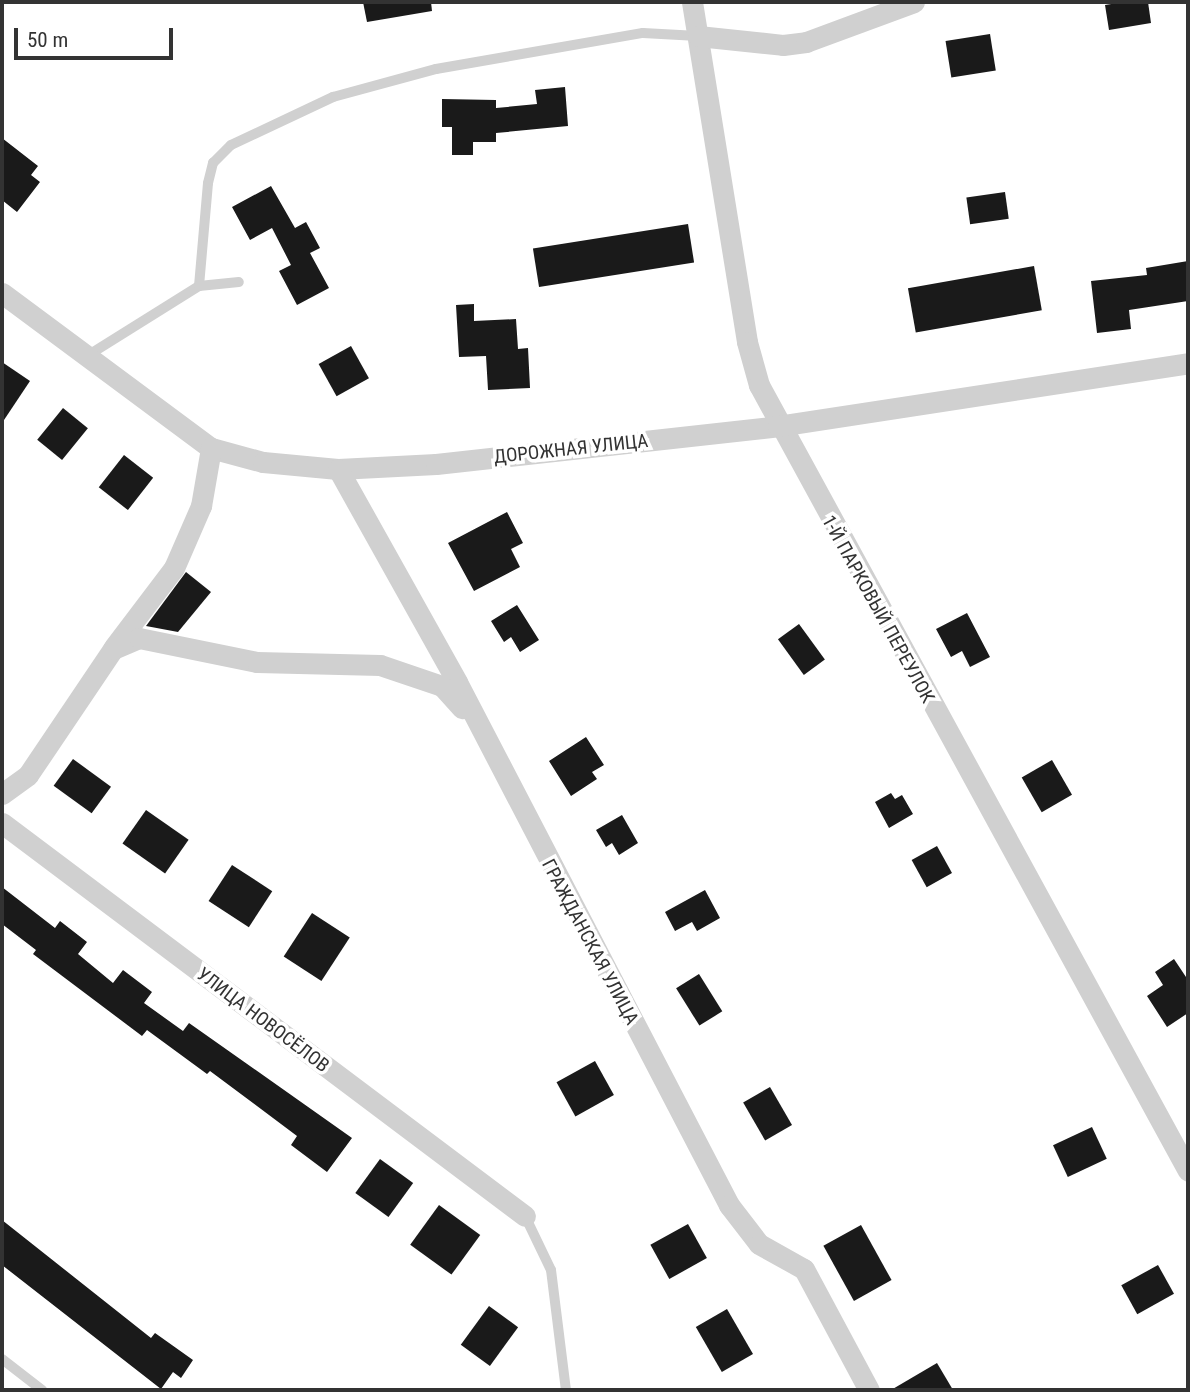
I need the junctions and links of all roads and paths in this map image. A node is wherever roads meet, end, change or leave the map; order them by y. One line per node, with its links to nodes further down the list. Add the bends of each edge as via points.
1 (692, 2): 3 (street, 1-Й ПАРКОВЫЙ ПЕРЕУЛОК)
2 (914, 2): 3 (street, via 806,42 783,45)
3 (698, 36): 5 (lane, via 643,33 436,69 333,97 231,145 213,163 208,183); 9 (street, 1-Й ПАРКОВЫЙ ПЕРЕУЛОК, via 747,342)
4 (239, 282): 5 (lane)
5 (199, 286): 7 (lane)
6 (2, 293): 7 (street, ДОРОЖНАЯ УЛИЦА)
7 (87, 356): 10 (street, ДОРОЖНАЯ УЛИЦА)
8 (1188, 363): 9 (street, ДОРОЖНАЯ УЛИЦА)
9 (778, 426): 11 (street, ДОРОЖНАЯ УЛИЦА, via 436,464); 16 (street, 1-Й ПАРКОВЫЙ ПЕРЕУЛОК)
10 (211, 448): 11 (street, ДОРОЖНАЯ УЛИЦА, via 263,462); 12 (street, via 201,506 174,568)
11 (338, 469): 13 (street, ГРАЖДАНСКАЯ УЛИЦА, via 457,681)
12 (113, 649): 13 (street, via 139,638 257,662 380,665 442,686); 14 (street, via 28,775)
13 (478, 729): 21 (street, ГРАЖДАНСКАЯ УЛИЦА, via 729,1205 758,1244 804,1269)
14 (2, 794)
15 (2, 823): 17 (street, УЛИЦА НОВОСЁЛОВ)
16 (1188, 1171)
17 (525, 1216): 20 (lane, via 551,1269)
18 (2, 1359): 19 (lane)
19 (42, 1390)
20 (566, 1390)
21 (869, 1390)

